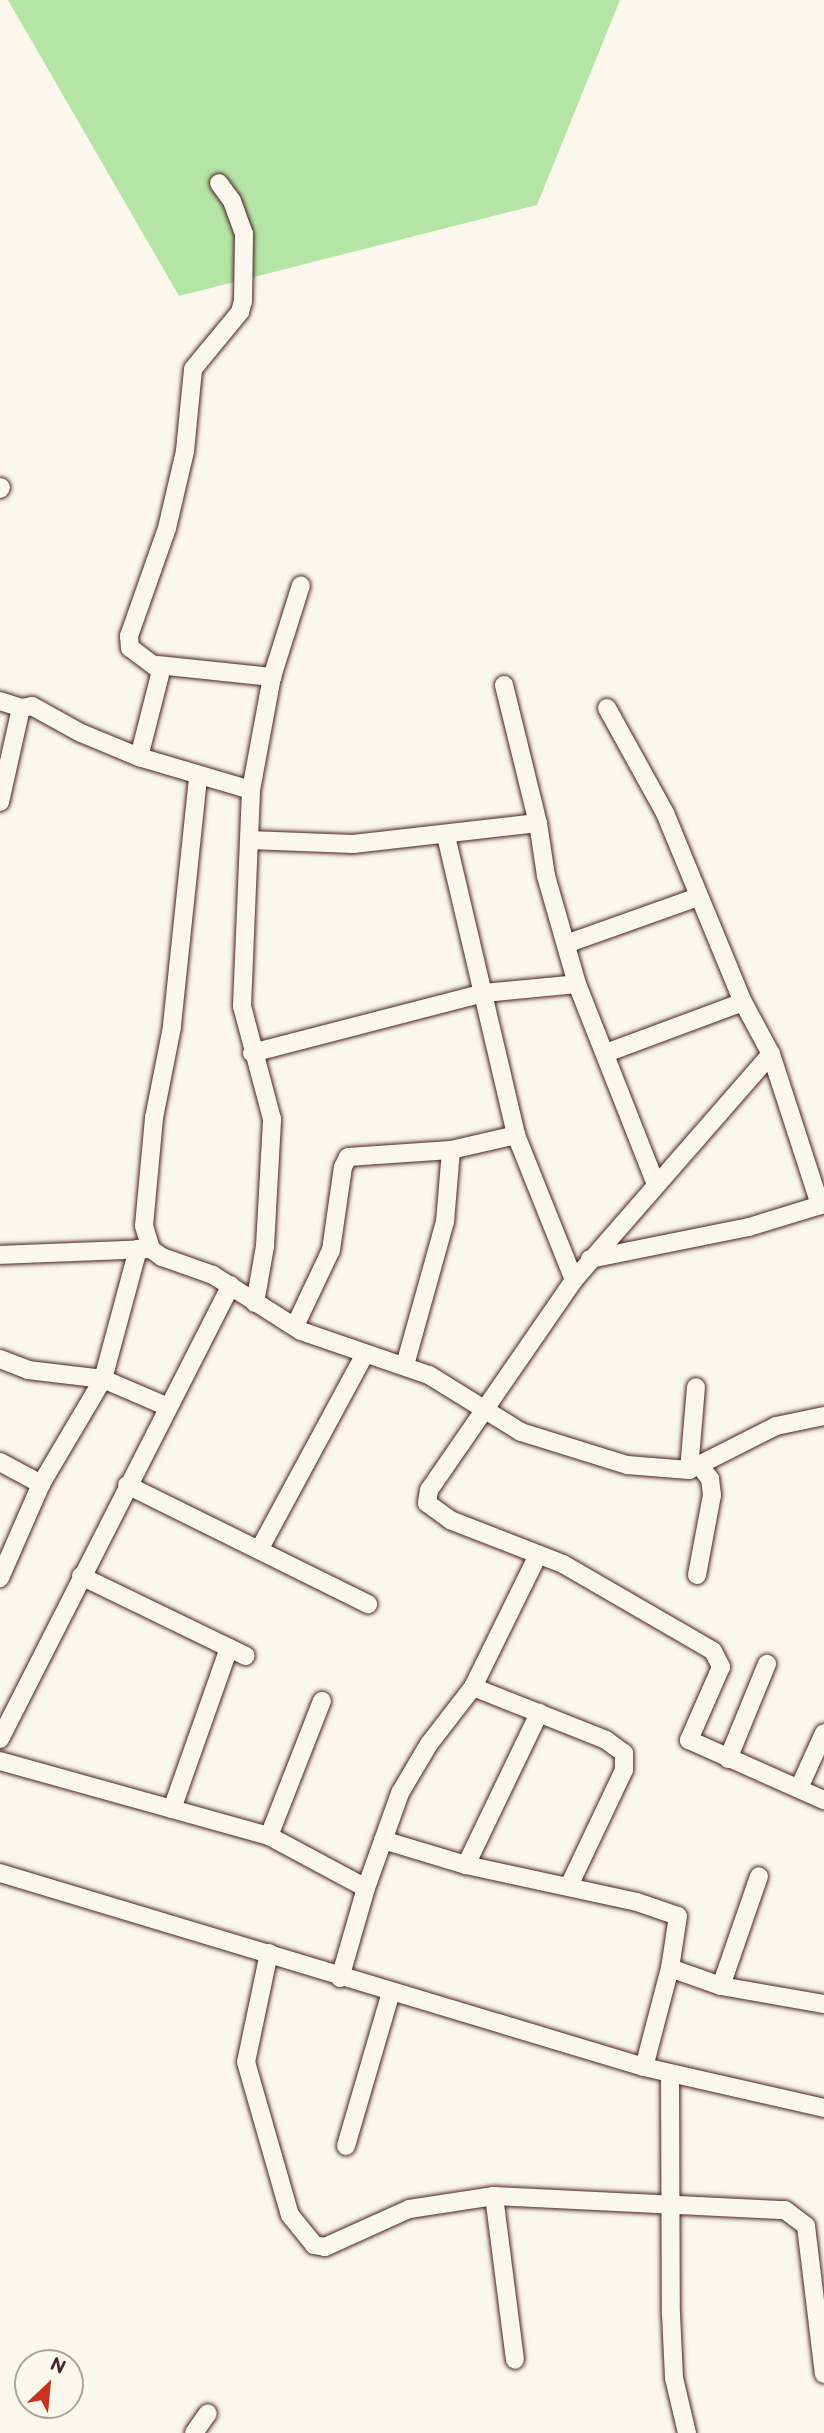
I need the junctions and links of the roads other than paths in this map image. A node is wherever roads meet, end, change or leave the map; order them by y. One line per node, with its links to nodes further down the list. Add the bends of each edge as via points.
1 (219, 183): 3 (street, via 232,201 244,234 243,301 240,312 193,369 185,451 167,528 129,636 130,648)
2 (301, 585): 4 (street)
3 (158, 665): 4 (street); 9 (street, via 161,676)
4 (272, 677): 11 (street)
5 (504, 685): 13 (street)
6 (0, 701): 7 (street)
7 (21, 708): 9 (street, via 32,706); 12 (street)
8 (607, 708): 16 (street, via 665,813)
9 (139, 757): 10 (street)
10 (198, 778): 11 (street); 28 (street, via 172,1027 154,1118)
11 (251, 789): 15 (street)
12 (0, 802)
13 (538, 823): 14 (street); 17 (street, via 546,876)
14 (446, 836): 15 (street, via 353,844); 19 (street)
15 (249, 840): 21 (street, via 242,994)
16 (698, 897): 17 (street); 20 (street)
17 (566, 944): 18 (street)
18 (577, 984): 19 (street); 22 (street)
19 (484, 993): 21 (street); 24 (street)
20 (743, 1002): 22 (street); 23 (street)
21 (252, 1053): 33 (street, via 269,1094 272,1119 265,1245)
22 (607, 1053): 26 (street)
23 (771, 1054): 26 (street); 27 (street)
24 (516, 1135): 25 (street); 31 (street)
25 (451, 1150): 34 (street, via 348,1157 331,1250); 37 (street, via 445,1222)
26 (655, 1182): 30 (street)
27 (822, 1204): 30 (street, via 749,1227)
28 (144, 1249): 29 (street); 32 (street); 38 (street)
29 (0, 1255)
30 (590, 1259): 31 (street)
31 (573, 1280): 41 (street)
32 (230, 1285): 33 (street); 40 (street)
33 (256, 1303): 34 (street)
34 (295, 1326): 35 (street)
35 (365, 1354): 37 (street); 47 (street)
36 (0, 1359): 38 (street, via 28,1370)
37 (405, 1365): 41 (street)
38 (103, 1379): 40 (street); 45 (street)
39 (696, 1387): 44 (street)
40 (168, 1407): 46 (street)
41 (483, 1409): 44 (street, via 521,1432 627,1465); 48 (street, via 429,1490 427,1503 450,1520)
42 (824, 1416): 44 (street, via 776,1426)
43 (0, 1462): 45 (street)
44 (695, 1469): 50 (street, via 710,1479 712,1495)
45 (41, 1484): 51 (street)
46 (127, 1485): 47 (street); 49 (street)
47 (259, 1550): 52 (street)
48 (538, 1555): 54 (street); 59 (street, via 563,1564 719,1656 718,1674 688,1734 695,1747)
49 (81, 1576): 58 (street); 63 (street, via 238,1652)
50 (697, 1576)
51 (0, 1578)
52 (368, 1604)
53 (767, 1664): 59 (street)
54 (473, 1687): 56 (street); 65 (street, via 429,1744 401,1793)
55 (322, 1701): 64 (street)
56 (539, 1713): 66 (street); 69 (street, via 618,1746 626,1759)
57 (824, 1733): 61 (street)
58 (0, 1739)
59 (728, 1759): 61 (street)
60 (0, 1761): 63 (street)
61 (799, 1788): 62 (street)
62 (824, 1800)
63 (172, 1809): 64 (street)
64 (269, 1836): 70 (street)
65 (383, 1840): 66 (street); 70 (street)
66 (467, 1865): 69 (street)
67 (0, 1873): 71 (street)
68 (760, 1876): 74 (street)
69 (569, 1886): 72 (street, via 672,1912 680,1927)
70 (366, 1888): 73 (street)
71 (270, 1953): 73 (street); 81 (street, via 246,2062 290,2215 309,2241 325,2247 409,2209)
72 (670, 1968): 74 (street); 77 (street)
73 (340, 1978): 75 (street)
74 (721, 1986): 76 (street)
75 (391, 1992): 77 (street); 80 (street)
76 (823, 2001)
77 (645, 2067): 78 (street)
78 (670, 2074): 79 (street); 82 (street)
79 (824, 2108)
80 (346, 2146)
81 (494, 2196): 82 (street); 83 (street)
82 (668, 2202): 84 (street, via 762,2207 798,2216 806,2227); 87 (street, via 674,2378)
83 (515, 2360)
84 (824, 2374)
85 (208, 2413): 86 (street)
86 (194, 2433)
87 (687, 2433)

